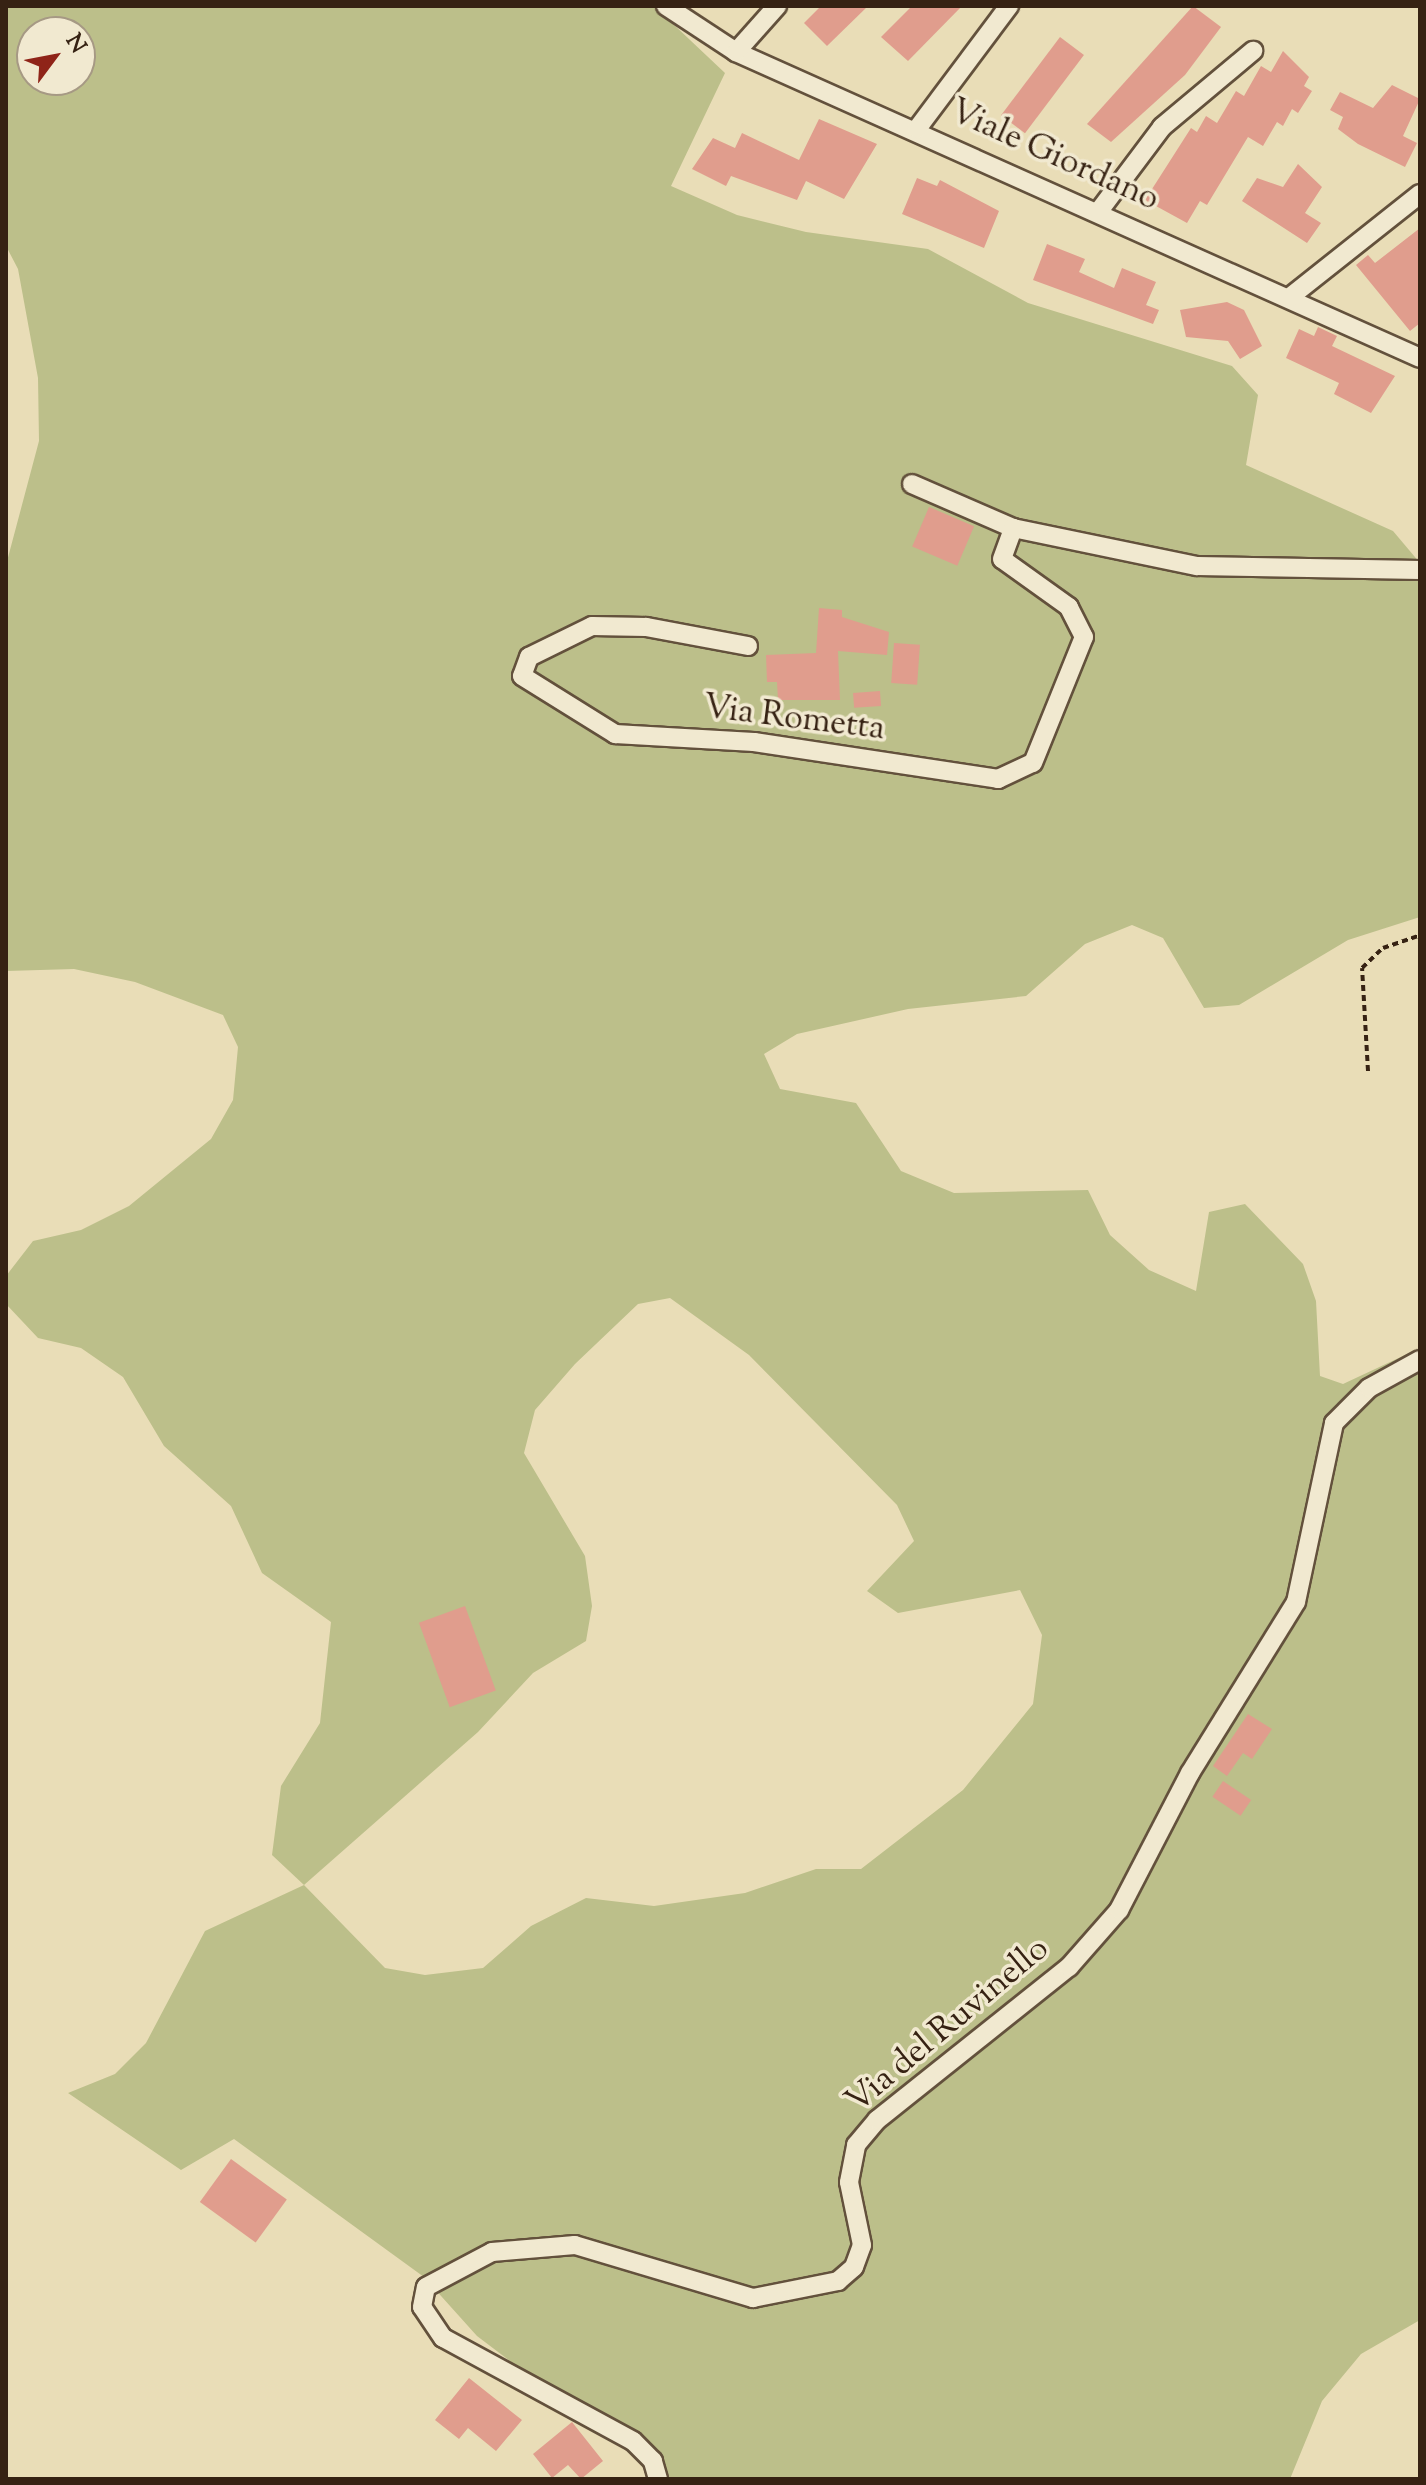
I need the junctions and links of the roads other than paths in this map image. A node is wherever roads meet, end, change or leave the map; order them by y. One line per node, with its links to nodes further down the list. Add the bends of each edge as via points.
1 (666, 6): 5 (street, Viale Giordano)
2 (777, 6): 5 (street)
3 (1009, 6): 6 (street)
4 (1253, 51): 8 (street, via 1162,127)
5 (736, 52): 6 (street, Viale Giordano)
6 (917, 129): 8 (street, Viale Giordano)
7 (1420, 194): 9 (street)
8 (1099, 211): 9 (street, Viale Giordano)
9 (1290, 297): 10 (street, Viale Giordano)
10 (1420, 358)
11 (912, 484): 12 (street)
12 (1013, 528): 13 (street, via 1197,566); 14 (street, Via Rometta, via 1002,559 1069,607 1084,637 1033,763 998,779 754,742 615,734 522,676 529,657 592,626 646,627)
13 (1420, 570)
14 (748, 646)
15 (1420, 1360): 16 (street, Via del Ruvinello, via 1369,1388 1334,1423 1308,1570 1296,1602 1190,1773 1119,1910 1069,1967 877,2120 856,2145 849,2182 862,2245 854,2267 838,2281 753,2298 575,2245 492,2252 426,2287 422,2307 443,2338 633,2441 653,2461)
16 (658, 2479)

